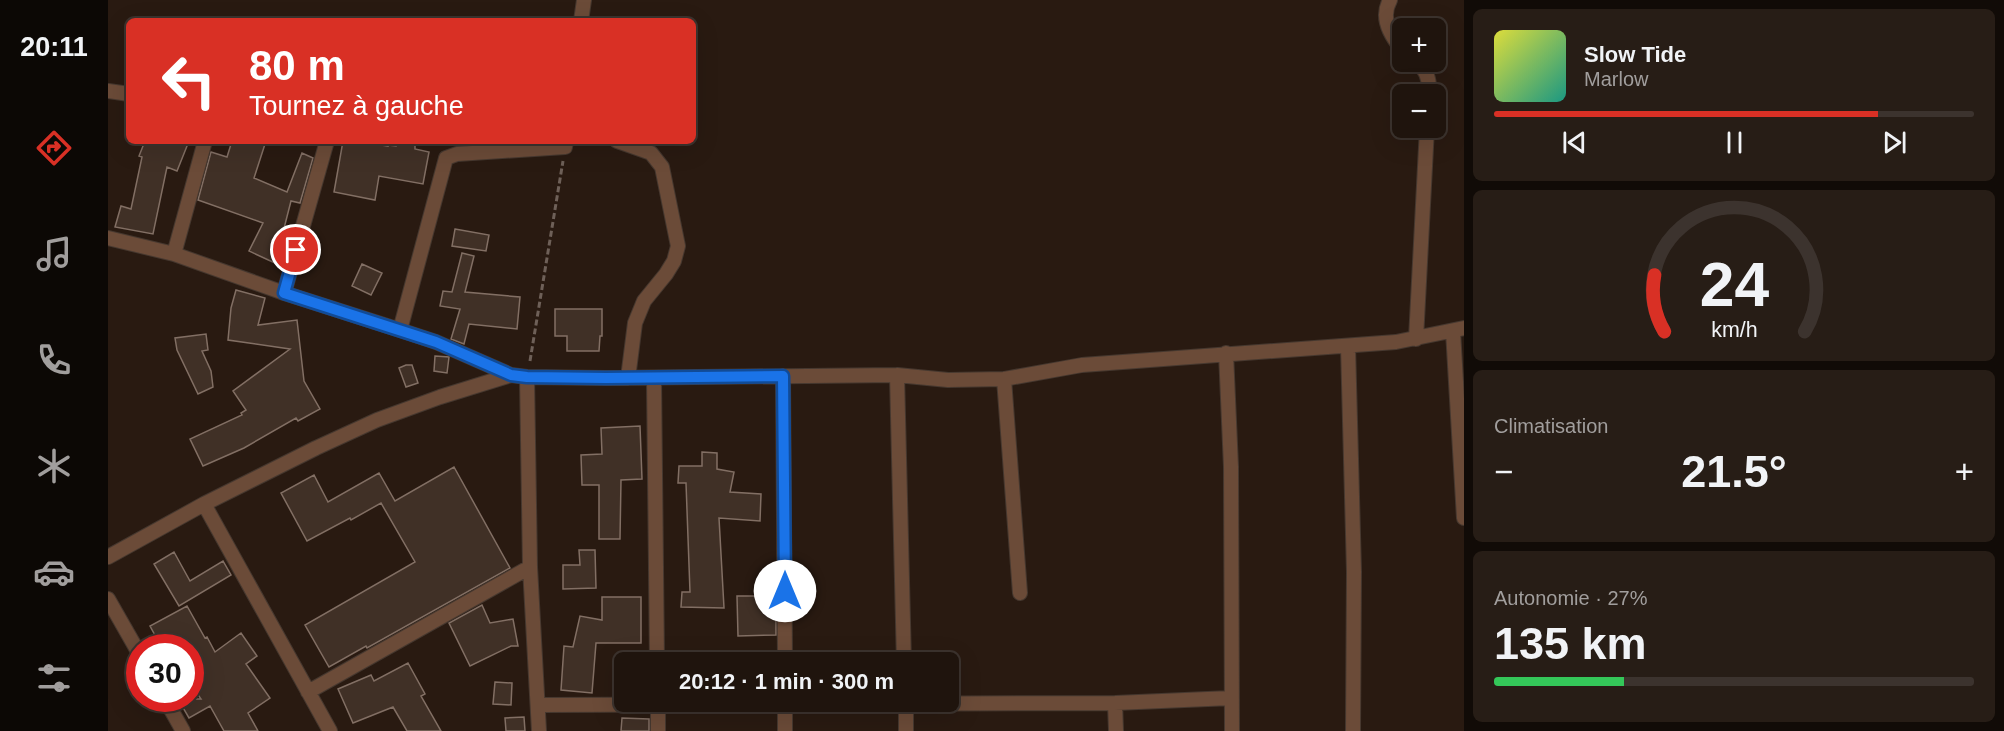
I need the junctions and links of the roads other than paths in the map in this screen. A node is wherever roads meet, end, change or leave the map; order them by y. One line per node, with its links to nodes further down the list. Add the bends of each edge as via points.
1 (584, 0): 3 (street)
2 (1390, 0): 4 (street, via 1386,20)
3 (581, 18)
4 (1392, 37)
5 (108, 91): 6 (street)
6 (126, 94)
7 (1426, 138): 17 (street)
8 (204, 144): 13 (street)
9 (326, 144): 14 (street)
10 (565, 144): 16 (street, via 446,158)
11 (626, 144): 24 (street, via 651,153 662,167 678,246 674,261 644,301 635,323)
12 (108, 238): 13 (street)
13 (174, 254): 14 (street)
14 (284, 293): 16 (street)
15 (1459, 329): 17 (street); 28 (street)
16 (400, 330): 20 (street)
17 (1416, 339): 18 (street)
18 (1348, 345): 19 (street); 55 (street, via 1354,572)
19 (1226, 353): 26 (street, via 1082,365); 38 (street, via 1231,467)
20 (511, 375): 23 (street); 27 (street, via 376,420)
21 (897, 375): 22 (street); 26 (street, via 948,380); 36 (street)
22 (783, 376): 25 (street); 35 (street)
23 (527, 377): 24 (street); 30 (street)
24 (628, 378): 25 (street)
25 (654, 378): 34 (street)
26 (1004, 379): 31 (street)
27 (204, 504): 29 (street); 37 (street)
28 (1464, 518)
29 (108, 557)
30 (530, 567): 37 (street); 42 (street)
31 (1020, 592)
32 (108, 599): 33 (street)
33 (128, 634)
34 (657, 652)
35 (785, 652)
36 (904, 652)
37 (308, 692): 48 (street)
38 (1232, 698): 40 (street); 54 (street)
39 (959, 703): 40 (street)
40 (1115, 703): 53 (street)
41 (614, 704): 42 (street)
42 (539, 705): 49 (street)
43 (172, 712): 47 (street)
44 (658, 712): 50 (street)
45 (785, 712): 51 (street)
46 (906, 712): 52 (street)
47 (183, 731)
48 (330, 731)
49 (539, 731)
50 (658, 731)
51 (785, 731)
52 (906, 731)
53 (1116, 731)
54 (1232, 731)
55 (1353, 731)

